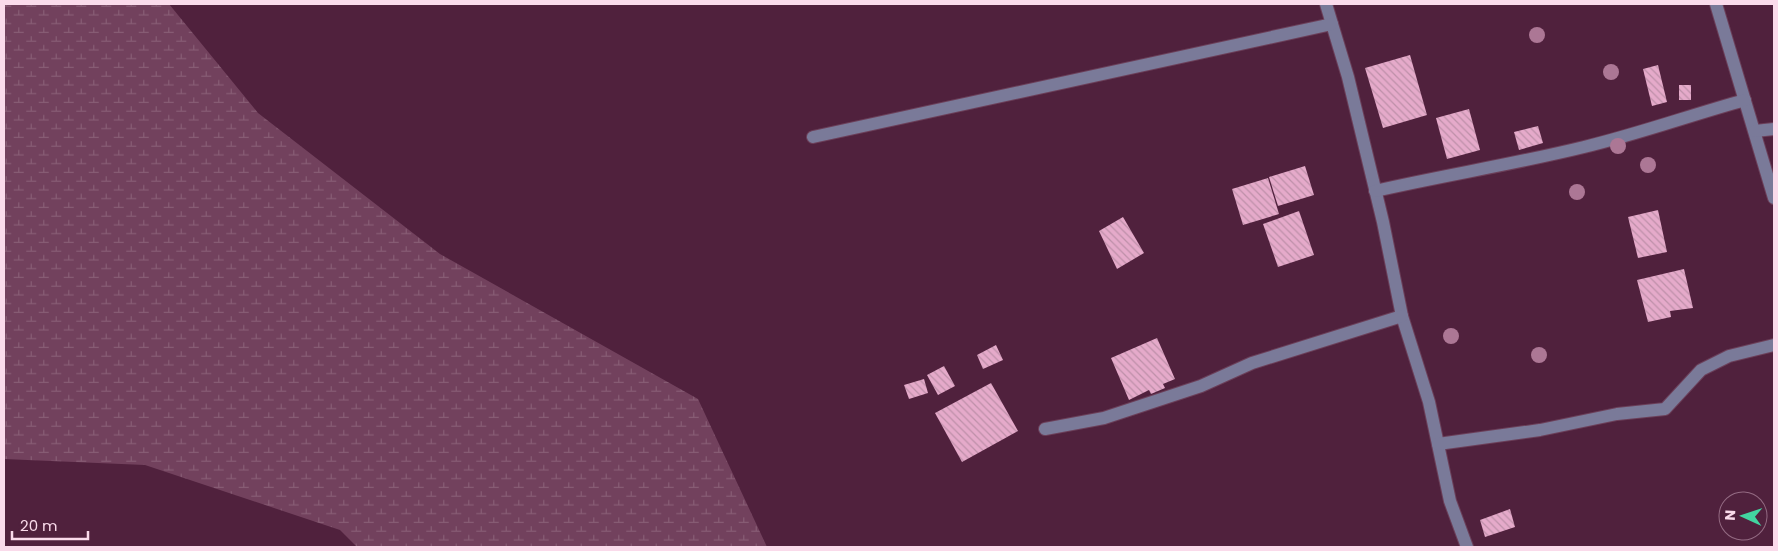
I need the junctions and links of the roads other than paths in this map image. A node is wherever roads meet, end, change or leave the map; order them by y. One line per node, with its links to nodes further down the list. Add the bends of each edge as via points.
1 (1326, 4): 3 (street)
2 (1716, 4): 4 (street)
3 (1332, 24): 7 (street); 8 (street)
4 (1745, 100): 6 (street); 8 (street, via 1586,146)
5 (1774, 129): 6 (street)
6 (1755, 131): 9 (street)
7 (813, 138)
8 (1376, 191): 10 (street)
9 (1774, 198)
10 (1402, 316): 12 (street, via 1252,363 1201,386 1104,418); 13 (street, via 1429,402)
11 (1774, 345): 13 (street, via 1730,356 1701,370 1665,409)
12 (1045, 429)
13 (1438, 444): 14 (street, via 1450,501)
14 (1467, 547)

